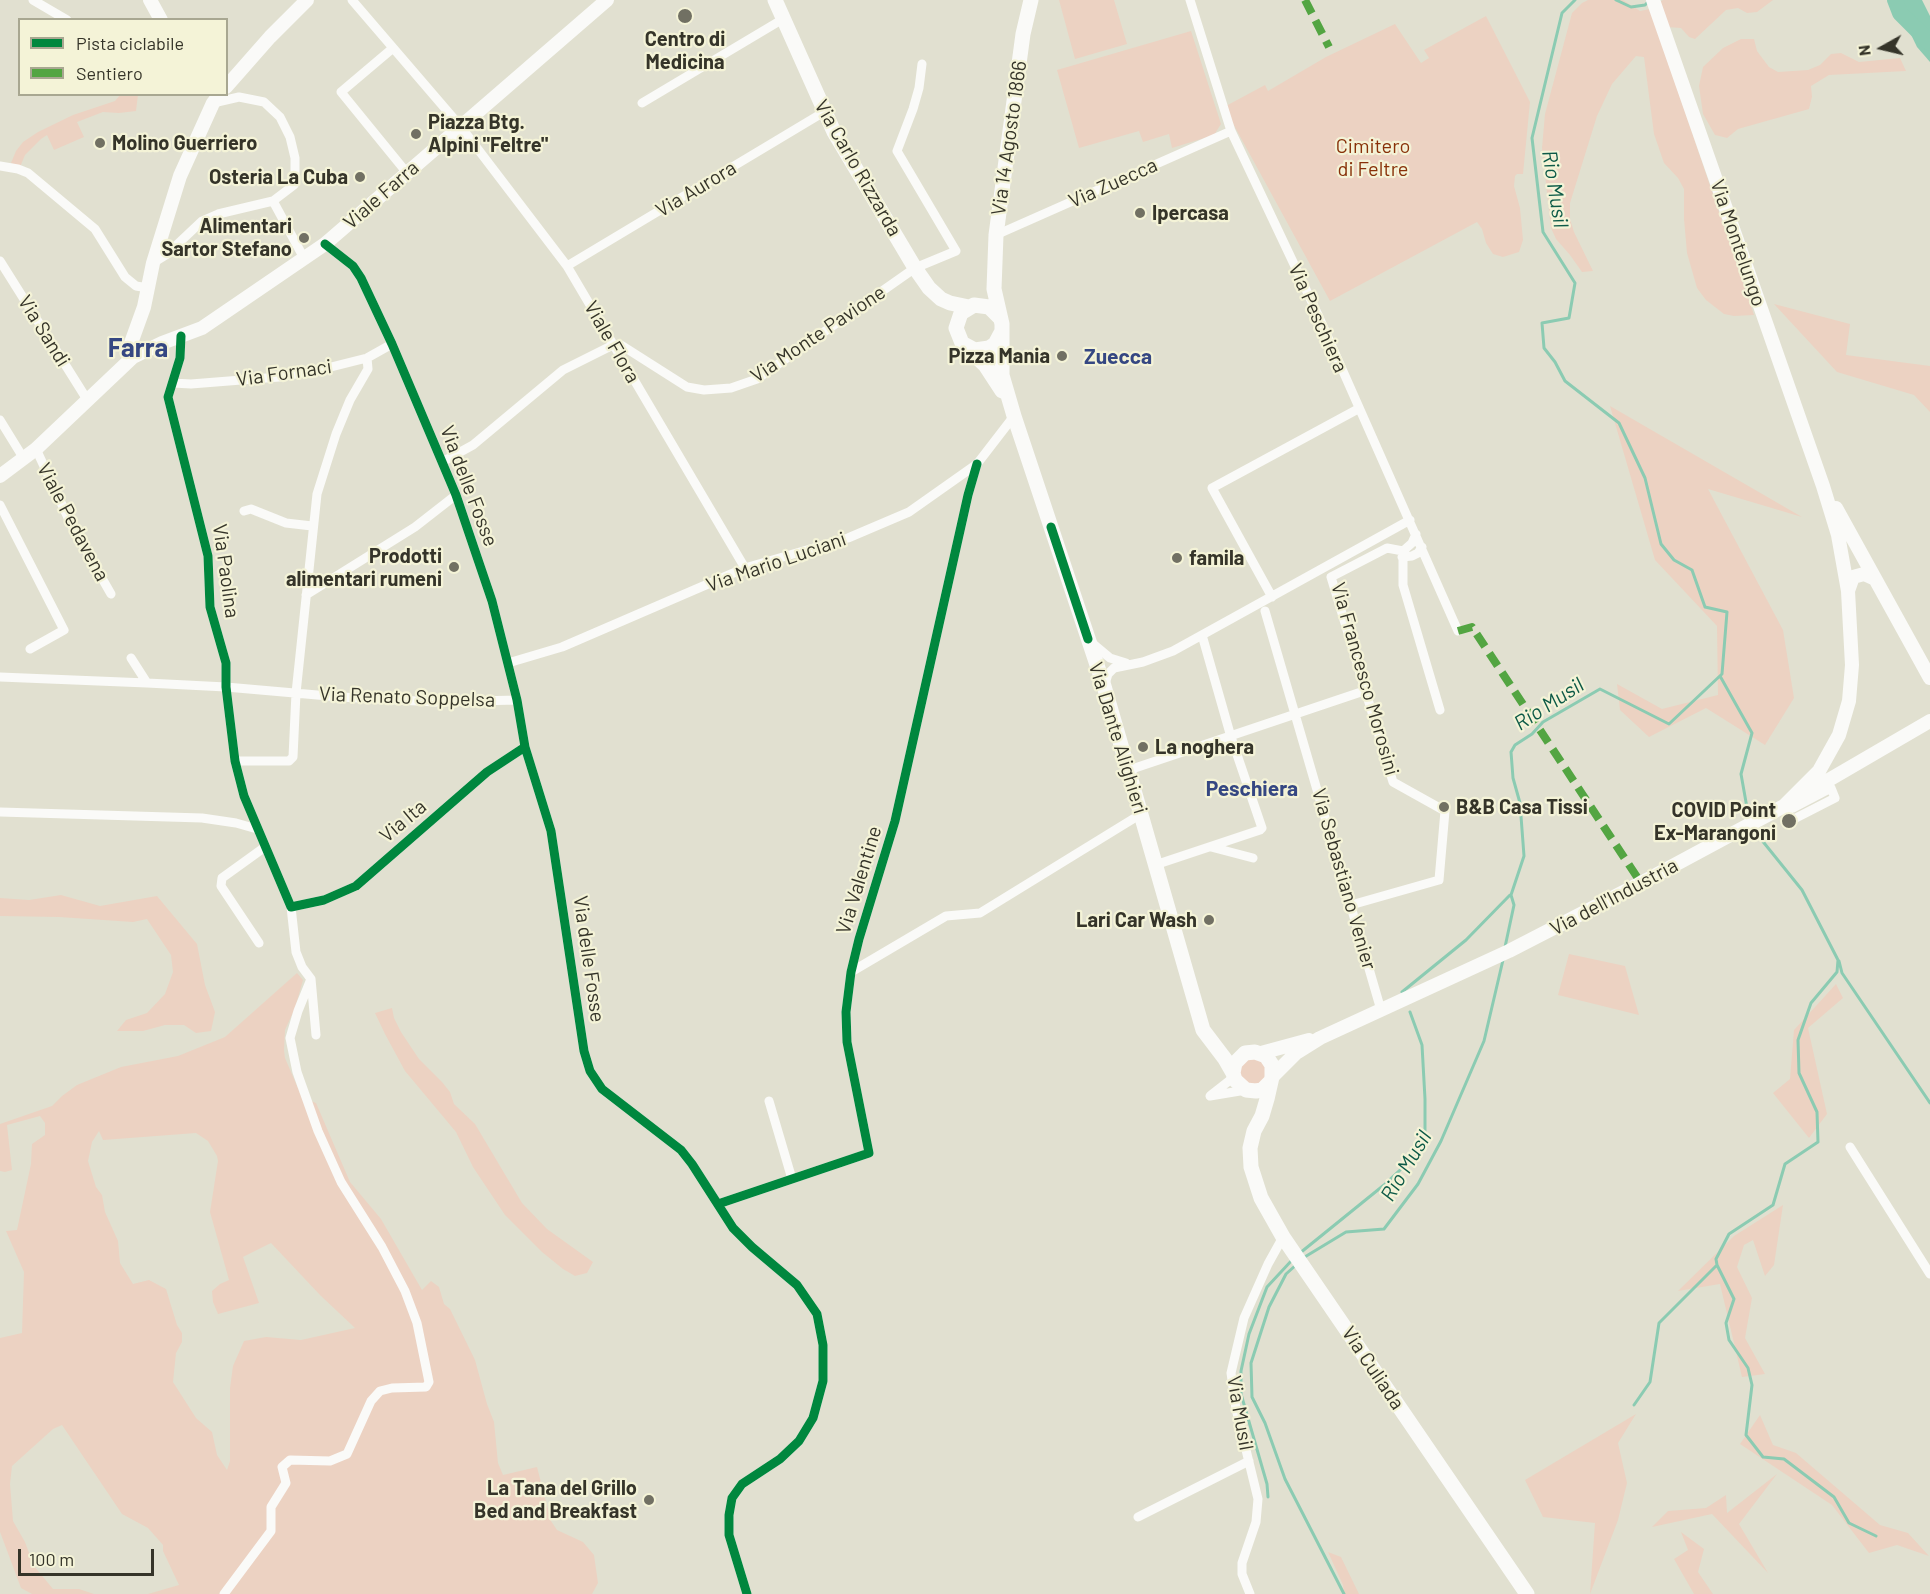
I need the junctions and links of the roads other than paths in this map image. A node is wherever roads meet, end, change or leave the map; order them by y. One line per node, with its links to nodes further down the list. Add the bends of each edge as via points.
1 (33, 0): 10 (street)
2 (150, 0): 11 (street)
3 (307, 0): 15 (street)
4 (352, 0): 13 (street, Viale Flora)
5 (607, 0): 19 (street, Viale Farra)
6 (775, 0): 12 (main road, Via Carlo Rizzarda)
7 (1031, 0): 24 (main road, Via 14 Agosto 1866)
8 (1190, 0): 20 (street, Via Peschiera)
9 (1655, 5): 51 (street, Via Montelungo)
10 (64, 18)
11 (160, 18)
12 (783, 19): 17 (street); 18 (main road, Via Carlo Rizzarda)
13 (393, 48): 19 (street, Viale Flora); 22 (street, via 342,92)
14 (921, 64): 30 (street, via 919,88 897,151 956,252)
15 (228, 85)
16 (213, 97): 23 (street, via 264,102 280,117 290,136 295,175 294,185); 28 (street, via 180,176)
17 (642, 103)
18 (824, 112): 29 (street, Via Aurora); 30 (main road, Via Carlo Rizzarda)
19 (461, 127): 22 (street, Viale Farra); 29 (street, Viale Flora)
20 (1231, 131): 24 (street, Via Zuecca); 43 (street, Via Peschiera)
21 (3, 166): 32 (street, via 28,173 95,229 125,277 136,286)
22 (406, 173): 25 (street, Viale Farra)
23 (273, 201): 26 (street); 28 (street, via 202,221)
24 (996, 235): 31 (main road, Via 14 Agosto 1866)
25 (325, 244): 26 (street, Viale Farra); 37 (street, Via delle Fosse, via 361,278)
26 (305, 260): 35 (street, Viale Farra, via 202,328)
27 (0, 261): 42 (street, Via Sandi)
28 (153, 262): 32 (street)
29 (567, 266): 38 (street, Viale Flora)
30 (919, 274): 33 (main road, Via Carlo Rizzarda, via 941,299); 36 (main road, Via Carlo Rizzarda); 38 (street, Via Monte Pavione, via 757,379 731,388 687,387 621,345)
31 (994, 276): 33 (main road, Via 14 Agosto 1866, via 989,291); 34 (main road, Via 14 Agosto 1866)
32 (148, 288): 39 (street, via 131,343)
33 (972, 306): 34 (main road, via 989,307); 36 (main road, via 961,313)
34 (1000, 324): 36 (main road, via 995,344 982,350 975,350); 44 (main road, Via Dante Alighieri, via 1002,375)
35 (181, 336): 39 (street, Viale Farra); 41 (street, Via Paolina, via 180,358)
36 (959, 336): 44 (main road, Via Dante Alighieri, via 993,375)
37 (392, 344): 40 (street, Via Fornaci); 48 (street, Via delle Fosse)
38 (613, 345): 48 (street, via 563,370 473,446); 60 (street, Viale Flora)
39 (133, 357): 42 (street, Viale Pedavena)
40 (367, 357): 41 (street, Via Fornaci, via 279,377); 56 (street, Via Renato Soppelsa, via 368,369 350,400 329,454 316,494)
41 (172, 383): 79 (street, Via Paolina, via 168,396 205,539 210,607 226,663)
42 (87, 401): 46 (street, Viale Pedavena)
43 (1358, 409): 55 (street, Via Peschiera); 65 (street, via 1212,488)
44 (1014, 416): 49 (street, Via Mario Luciani); 69 (main road, Via Dante Alighieri)
45 (0, 420): 47 (street)
46 (36, 450): 47 (street, Viale Pedavena); 63 (street, Viale Pedavena, via 71,524)
47 (24, 459): 50 (street, Viale Pedavena)
48 (442, 462): 52 (street, Via delle Fosse)
49 (977, 464): 60 (street, Via Mario Luciani, via 909,512 848,538); 102 (street, Via Valentine, via 895,821)
50 (0, 476)
51 (1823, 486): 61 (street, Via Montelungo); 62 (street, Via Montelungo, via 1838,534)
52 (456, 495): 64 (street, via 415,527); 72 (street, Via delle Fosse, via 492,601)
53 (0, 505): 70 (street, via 64,630)
54 (244, 511): 56 (street, via 251,509 286,523)
55 (1410, 520): 57 (street, Via Peschiera); 65 (street)
56 (312, 526): 64 (street, Via Renato Soppelsa)
57 (1416, 534): 58 (street, Via Peschiera); 59 (street)
58 (1422, 547): 59 (street, via 1418,554); 67 (street, Via Peschiera)
59 (1402, 554): 80 (street, Via Francesco Morosini, via 1387,548 1331,577); 83 (street, via 1403,585)
60 (745, 568): 72 (street, Via Mario Luciani, via 562,647)
61 (1875, 579): 62 (street, via 1864,574 1852,577); 76 (street, Via Montelungo)
62 (1848, 591): 90 (street, Via Montelungo, via 1852,665 1849,701)
63 (111, 594)
64 (306, 595): 81 (street, Via Renato Soppelsa)
65 (1272, 597): 68 (street)
66 (1266, 611): 84 (street, Via Sebastiano Venier)
67 (1458, 631)
68 (1202, 635): 73 (street, via 1163,655); 86 (street)
69 (1090, 645): 73 (street, via 1110,658); 74 (street, via 1101,661); 78 (main road, Via Dante Alighieri)
70 (30, 649)
71 (131, 658): 77 (street)
72 (508, 663): 82 (street, Via delle Fosse)
73 (1131, 664): 74 (street)
74 (1117, 666): 78 (street, via 1108,674)
75 (0, 677): 77 (street)
76 (1930, 678)
77 (147, 683): 79 (street)
78 (1104, 686): 89 (main road, Via Dante Alighieri)
79 (226, 687): 81 (street, Via Renato Soppelsa); 88 (street, Via Paolina)
80 (1364, 691): 84 (street); 99 (street, Via Francesco Morosini, via 1393,782 1445,811 1439,880)
81 (296, 693): 82 (street, Via Renato Soppelsa, via 436,702); 88 (street, Via Renato Soppelsa, via 293,757 289,761)
82 (517, 700): 87 (street, Via delle Fosse)
83 (1440, 710)
84 (1296, 714): 86 (street); 99 (street, Via Sebastiano Venier)
85 (1930, 721): 90 (street)
86 (1231, 737): 89 (street); 96 (street, via 1262,828)
87 (525, 747): 100 (street, Via Ita, via 487,772 356,886 324,900); 116 (street, Via delle Fosse, via 551,831 590,1071 602,1089 681,1150)
88 (235, 761): 94 (street, Via Paolina)
89 (1129, 770): 93 (main road, Via Dante Alighieri)
90 (1824, 775): 91 (street, Via Montelungo)
91 (1786, 808): 91 (street, via 1792,820 1835,798 1831,788); 104 (street, Via dell'Industria, via 1509,951)
92 (0, 812): 94 (street, via 202,818)
93 (1141, 814): 98 (main road, Via Dante Alighieri); 102 (street, via 980,912 946,916)
94 (257, 829): 95 (street, Via Paolina)
95 (265, 847): 100 (street, Via Paolina); 101 (street, via 222,878 221,886)
96 (1211, 847): 97 (street); 98 (street)
97 (1252, 858)
98 (1155, 864): 105 (main road, Via Dante Alighieri)
99 (1351, 905): 104 (street, Via Sebastiano Venier)
100 (293, 907): 103 (street, Via Paolina, via 296,952)
101 (259, 943)
102 (851, 972): 115 (street, Via Valentine, via 847,1042 869,1154)
103 (311, 979): 106 (street, Via Paolina); 121 (street, via 290,1038 297,1072 341,1182 405,1291 417,1323 429,1382 426,1387 380,1391 371,1401 347,1454 330,1461 290,1460 282,1467 286,1483 271,1507 271,1531)
104 (1381, 1010): 107 (street, Via dell'Industria)
105 (1203, 1029): 108 (main road, via 1230,1046); 109 (main road, Via Dante Alighieri)
106 (316, 1035)
107 (1320, 1038): 108 (street, Via dell'Industria); 110 (street, Via dell'Industria, via 1296,1053)
108 (1255, 1052): 109 (main road, via 1237,1059); 110 (main road, via 1270,1060)
109 (1233, 1075): 111 (main road); 111 (street, via 1210,1096)
110 (1271, 1079): 111 (main road, via 1262,1090); 113 (main road, Via Culiada, via 1265,1108)
111 (1248, 1091): 113 (main road, Via Culiada, via 1255,1111)
112 (769, 1101): 115 (street)
113 (1254, 1131): 117 (main road, Via Culiada, via 1250,1155 1254,1179)
114 (1850, 1147): 118 (street)
115 (792, 1179): 116 (street, Via Valentine)
116 (718, 1204): 122 (street, Via delle Fosse, via 733,1228 797,1285 817,1314 823,1345 823,1381 813,1418 799,1441 742,1484 732,1498 729,1535)
117 (1286, 1241): 119 (street, Via Musil, via 1268,1264 1245,1318 1231,1373); 124 (main road, Via Culiada)
118 (1930, 1274)
119 (1249, 1461): 120 (street); 123 (street, Via Musil, via 1258,1499 1256,1522 1242,1563)
120 (1138, 1517)
121 (224, 1594)
122 (747, 1594)
123 (1250, 1594)
124 (1527, 1594)

